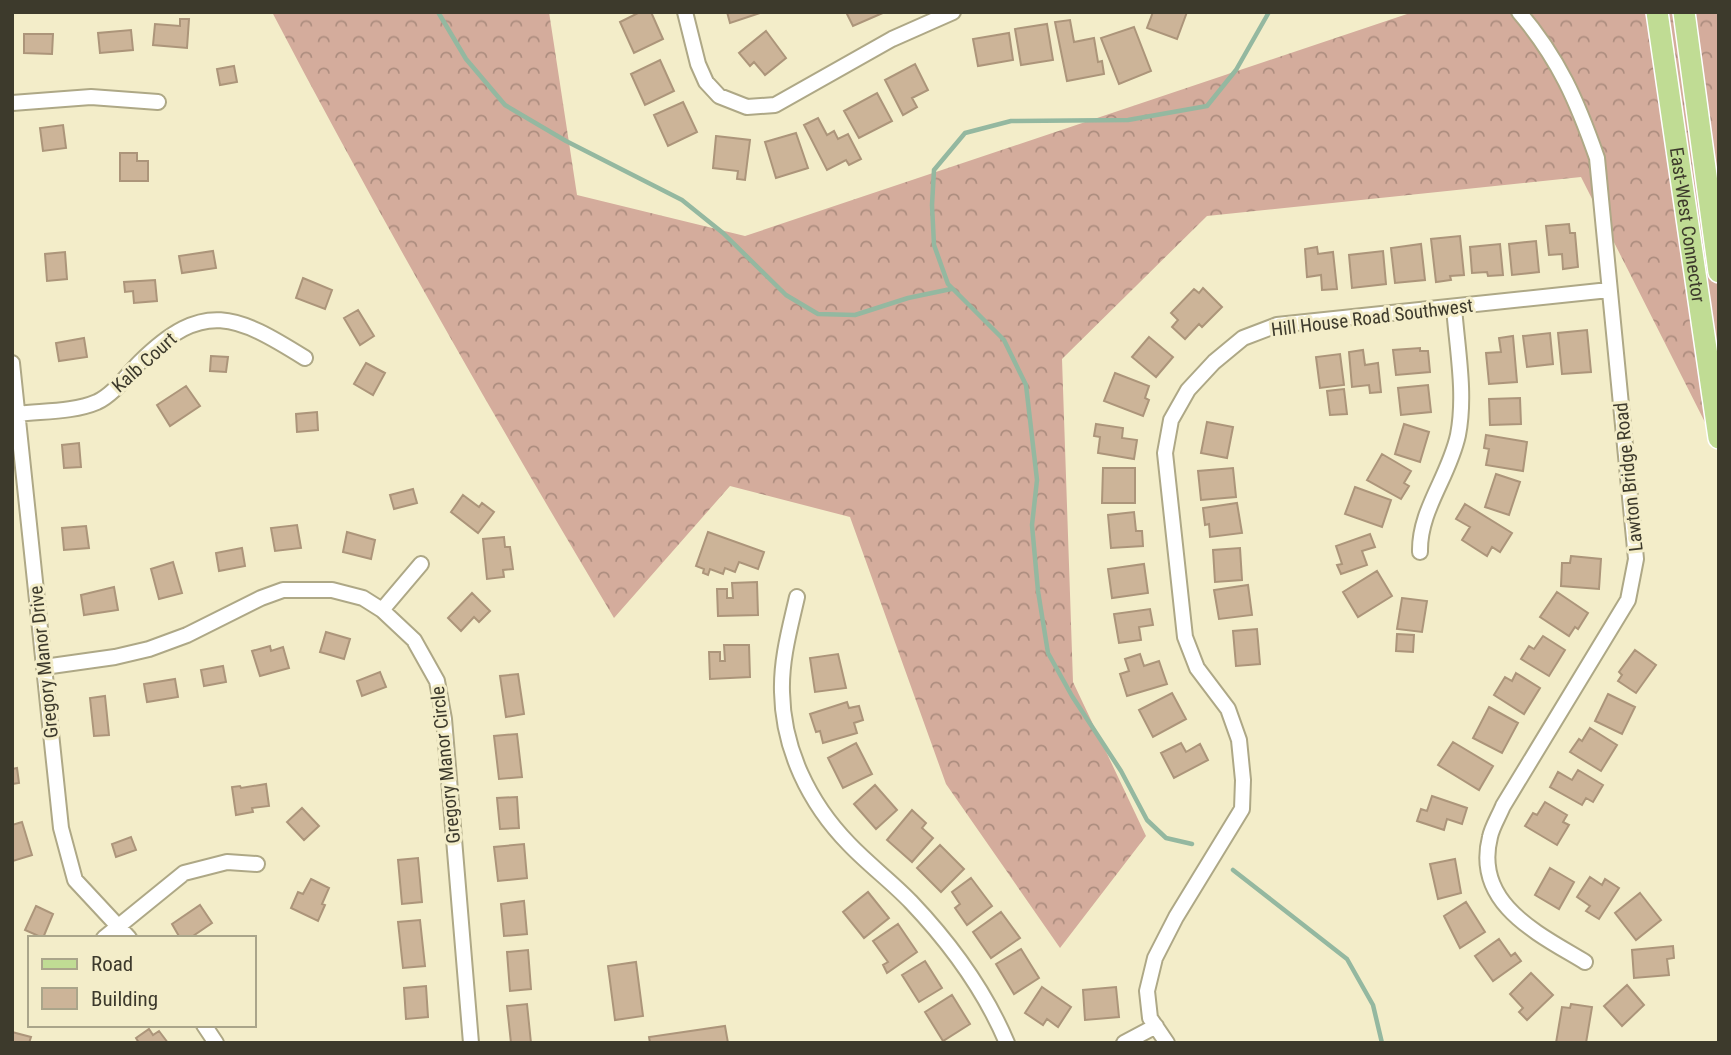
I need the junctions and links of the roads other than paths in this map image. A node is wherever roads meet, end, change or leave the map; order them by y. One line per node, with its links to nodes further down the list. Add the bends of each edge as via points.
1 (685, 12): 6 (street, via 706,82 719,96 747,107 775,105)
2 (953, 12): 6 (street)
3 (1519, 12): 10 (street, Lawton Bridge Road, via 1557,62 1579,105 1597,158)
4 (1657, 12): 15 (main road, East-West Connector)
5 (1684, 12): 9 (main road, East-West Connector)
6 (920, 18)
7 (158, 102): 8 (street, via 90,97)
8 (12, 103)
9 (1719, 272)
10 (1609, 290): 11 (street, Hill House Road Southwest); 25 (street, Lawton Bridge Road, via 1636,559 1628,600 1503,806 1490,837 1488,869 1499,898 1520,922)
11 (1454, 307): 16 (street, via 1461,404 1458,435 1419,536); 26 (street, Hill House Road Southwest, via 1276,325 1243,338 1188,390 1171,420 1165,453 1185,637 1197,668 1228,709 1239,740 1242,809 1155,958 1147,991 1150,1018)
12 (304, 358): 14 (street, Kalb Court, via 244,324 205,320 174,332 96,402)
13 (12, 363): 14 (street, Gregory Manor Drive)
14 (18, 414): 20 (street, Gregory Manor Drive)
15 (1719, 438)
16 (1420, 552)
17 (421, 564): 19 (street)
18 (797, 597): 30 (street, via 783,659 782,692 785,726 799,771 830,823 911,901 966,969)
19 (382, 610): 20 (street, Gregory Manor Circle, via 363,598 332,590 283,590 149,649); 29 (street, Gregory Manor Circle, via 414,640 437,681)
20 (44, 667): 22 (street, Gregory Manor Drive, via 61,828 75,880)
21 (257, 863): 22 (street, via 228,862 184,873)
22 (119, 925): 23 (street); 24 (street, Gregory Manor Drive)
23 (106, 936)
24 (127, 936)
25 (1585, 962)
26 (1156, 1026): 31 (street); 32 (street, Hill House Road Southwest)
27 (205, 1027): 28 (street)
28 (216, 1043)
29 (471, 1043)
30 (1007, 1043)
31 (1124, 1043)
32 (1167, 1043)

